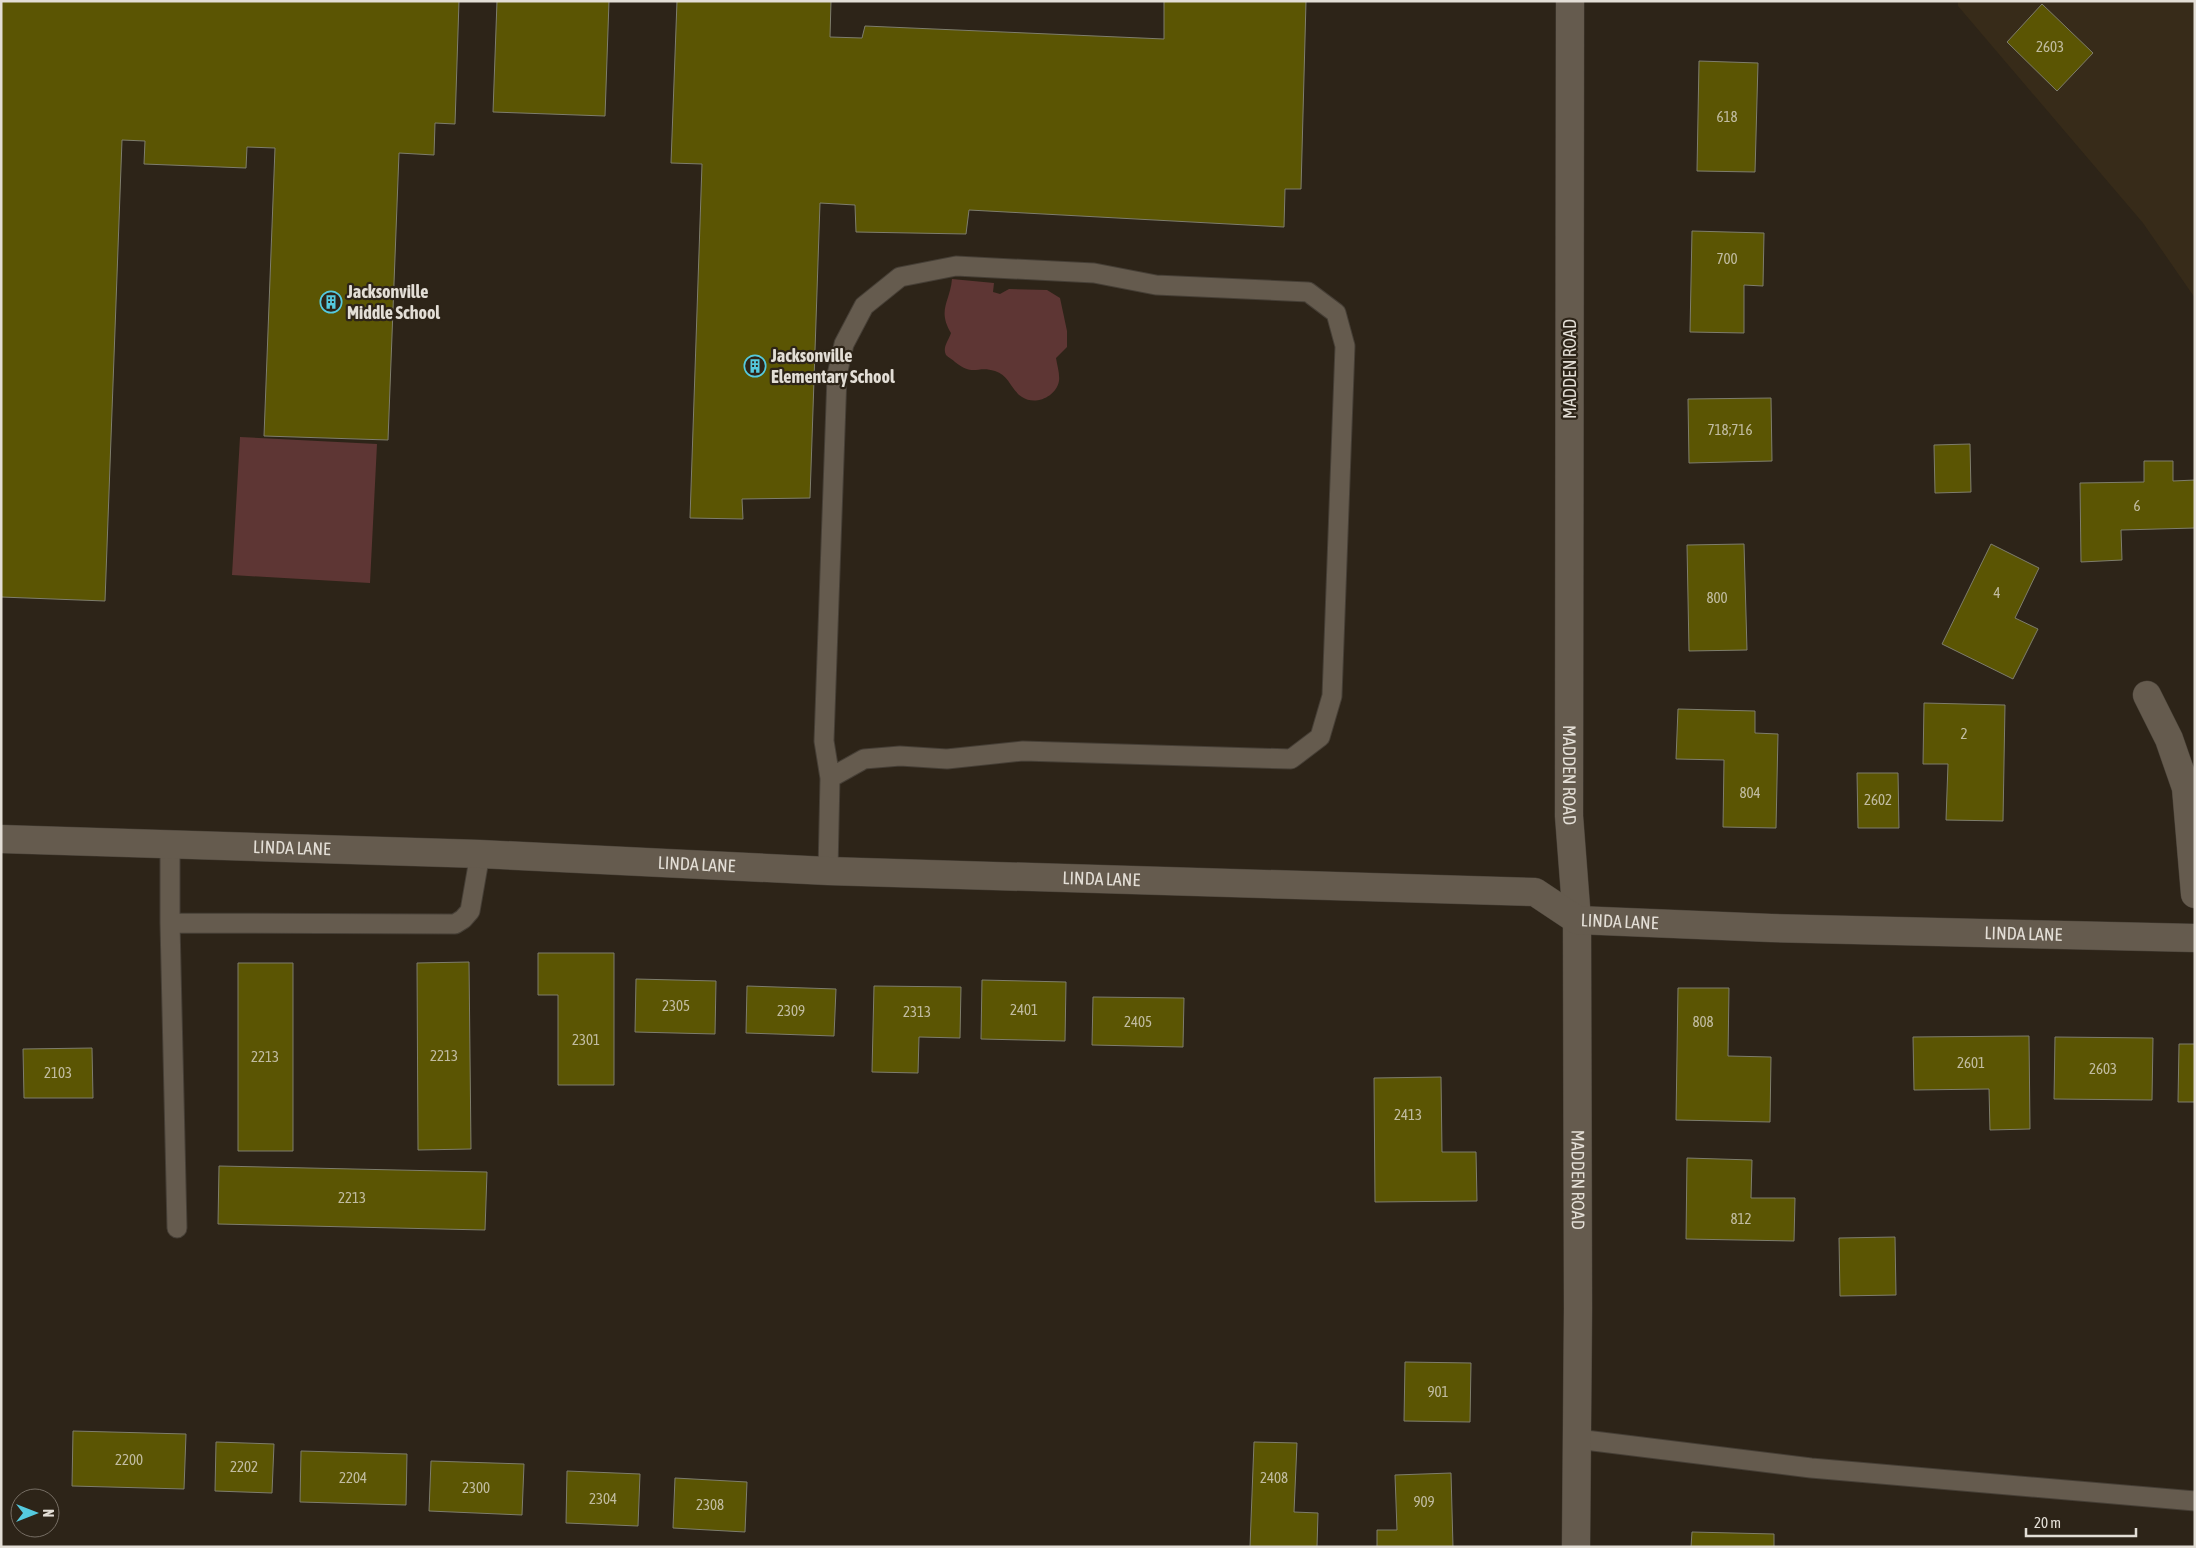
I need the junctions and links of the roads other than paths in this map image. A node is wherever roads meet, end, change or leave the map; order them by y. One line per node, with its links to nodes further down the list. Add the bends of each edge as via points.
1 (1570, 1): 9 (street, MADDEN ROAD, via 1569,816)
2 (2147, 695): 8 (street, via 2169,740 2186,788)
3 (830, 778): 3 (lane, via 864,759 900,756 947,759 1023,751 1291,760 1320,738 1332,696 1345,346 1336,313 1308,292 1156,285 1094,273 956,266 900,277 864,306 844,344 838,375 824,741); 7 (lane)
4 (1, 839): 5 (street, LINDA LANE)
5 (170, 845): 6 (street, LINDA LANE); 10 (lane)
6 (480, 854): 7 (street, LINDA LANE); 10 (lane, via 470,911 456,924)
7 (828, 871): 9 (street, LINDA LANE, via 1535,892)
8 (2195, 894)
9 (1577, 920): 11 (street, LINDA LANE); 13 (street, MADDEN ROAD)
10 (170, 923): 12 (lane)
11 (2195, 938)
12 (178, 1228)
13 (1577, 1439): 14 (lane, via 1811,1468); 15 (street, MADDEN ROAD)
14 (2195, 1501)
15 (1576, 1547)

